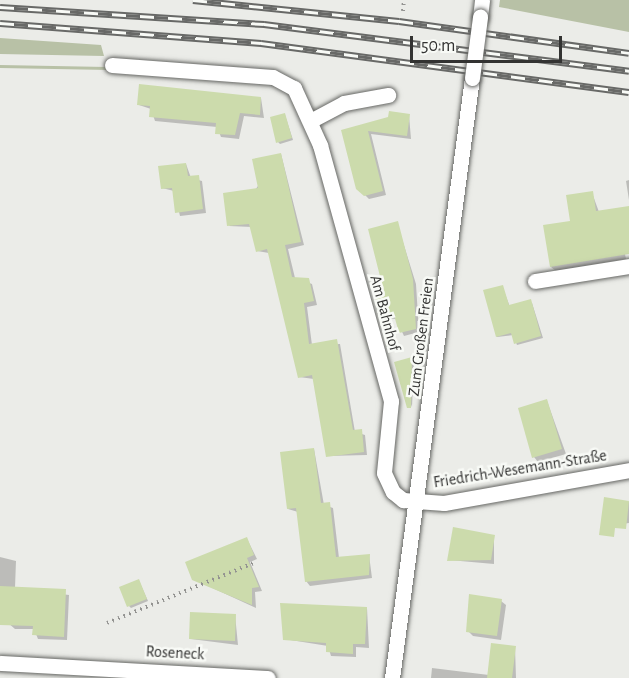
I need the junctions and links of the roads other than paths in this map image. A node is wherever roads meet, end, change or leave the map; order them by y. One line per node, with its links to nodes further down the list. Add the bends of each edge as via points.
1 (483, 0): 8 (street, Zum Großen Freien, bridge)
2 (112, 65): 4 (street, Am Bahnhof, via 273,77 294,88)
3 (388, 94): 4 (street, via 344,103)
4 (312, 120): 8 (street, Am Bahnhof, via 391,401 384,473 393,492)
5 (629, 266): 6 (street)
6 (535, 280)
7 (629, 470): 8 (street, Friedrich-Wesemann-Straße, via 444,503)
8 (416, 502): 12 (street, Zum Großen Freien)
9 (0, 663): 10 (street, Roseneck)
10 (78, 672): 11 (street, Roseneck)
11 (268, 678)
12 (392, 678)

